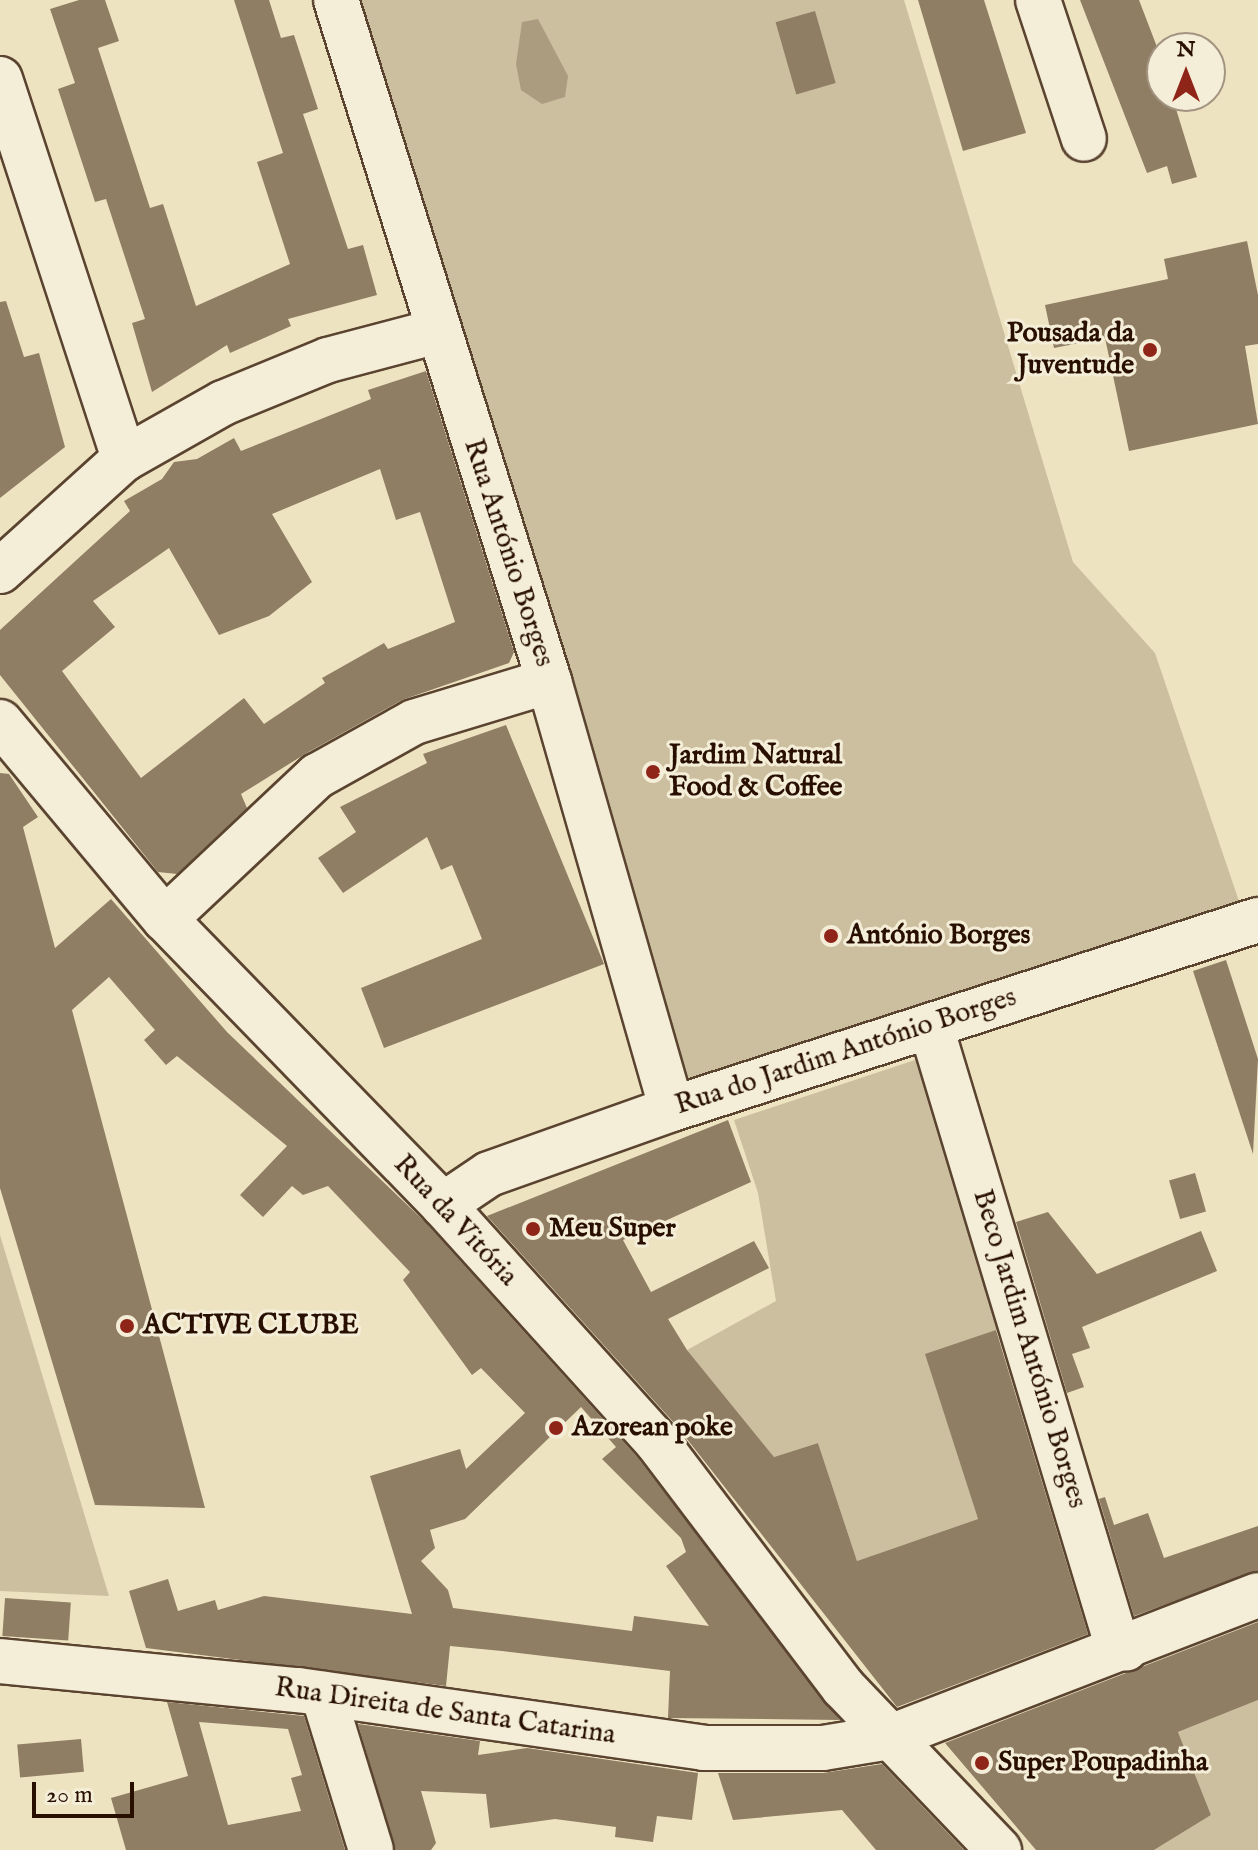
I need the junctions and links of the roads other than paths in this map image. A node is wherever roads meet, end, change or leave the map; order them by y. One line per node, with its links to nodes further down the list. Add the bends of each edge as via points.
1 (336, 0): 5 (street, Rua António Borges)
2 (1038, 0): 4 (street)
3 (0, 79): 6 (street)
4 (1084, 139)
5 (438, 331): 6 (street, via 328,360 223,403); 8 (street, Rua António Borges)
6 (124, 459): 7 (street)
7 (0, 571)
8 (549, 681): 10 (street, via 414,722 317,776); 13 (street, Rua António Borges)
9 (0, 722): 10 (street, Rua da Vitória)
10 (165, 919): 14 (street, Rua da Vitória)
11 (1258, 920): 13 (street, Rua do Jardim António Borges)
12 (937, 1047): 16 (street, Beco Jardim António Borges, via 1114,1635)
13 (672, 1109): 14 (street, Rua do Jardim António Borges, via 489,1174)
14 (443, 1205): 19 (street, Rua da Vitória, via 657,1442 843,1687)
15 (1258, 1595): 16 (street, Rua Direita de Santa Catarina)
16 (1126, 1649): 19 (street, Rua Direita de Santa Catarina)
17 (0, 1661): 18 (street, Rua Direita de Santa Catarina)
18 (323, 1694): 19 (street, Rua Direita de Santa Catarina, via 703,1748 823,1748); 20 (street)
19 (890, 1737): 21 (street, Rua da Vitória)
20 (371, 1850)
21 (999, 1850)

